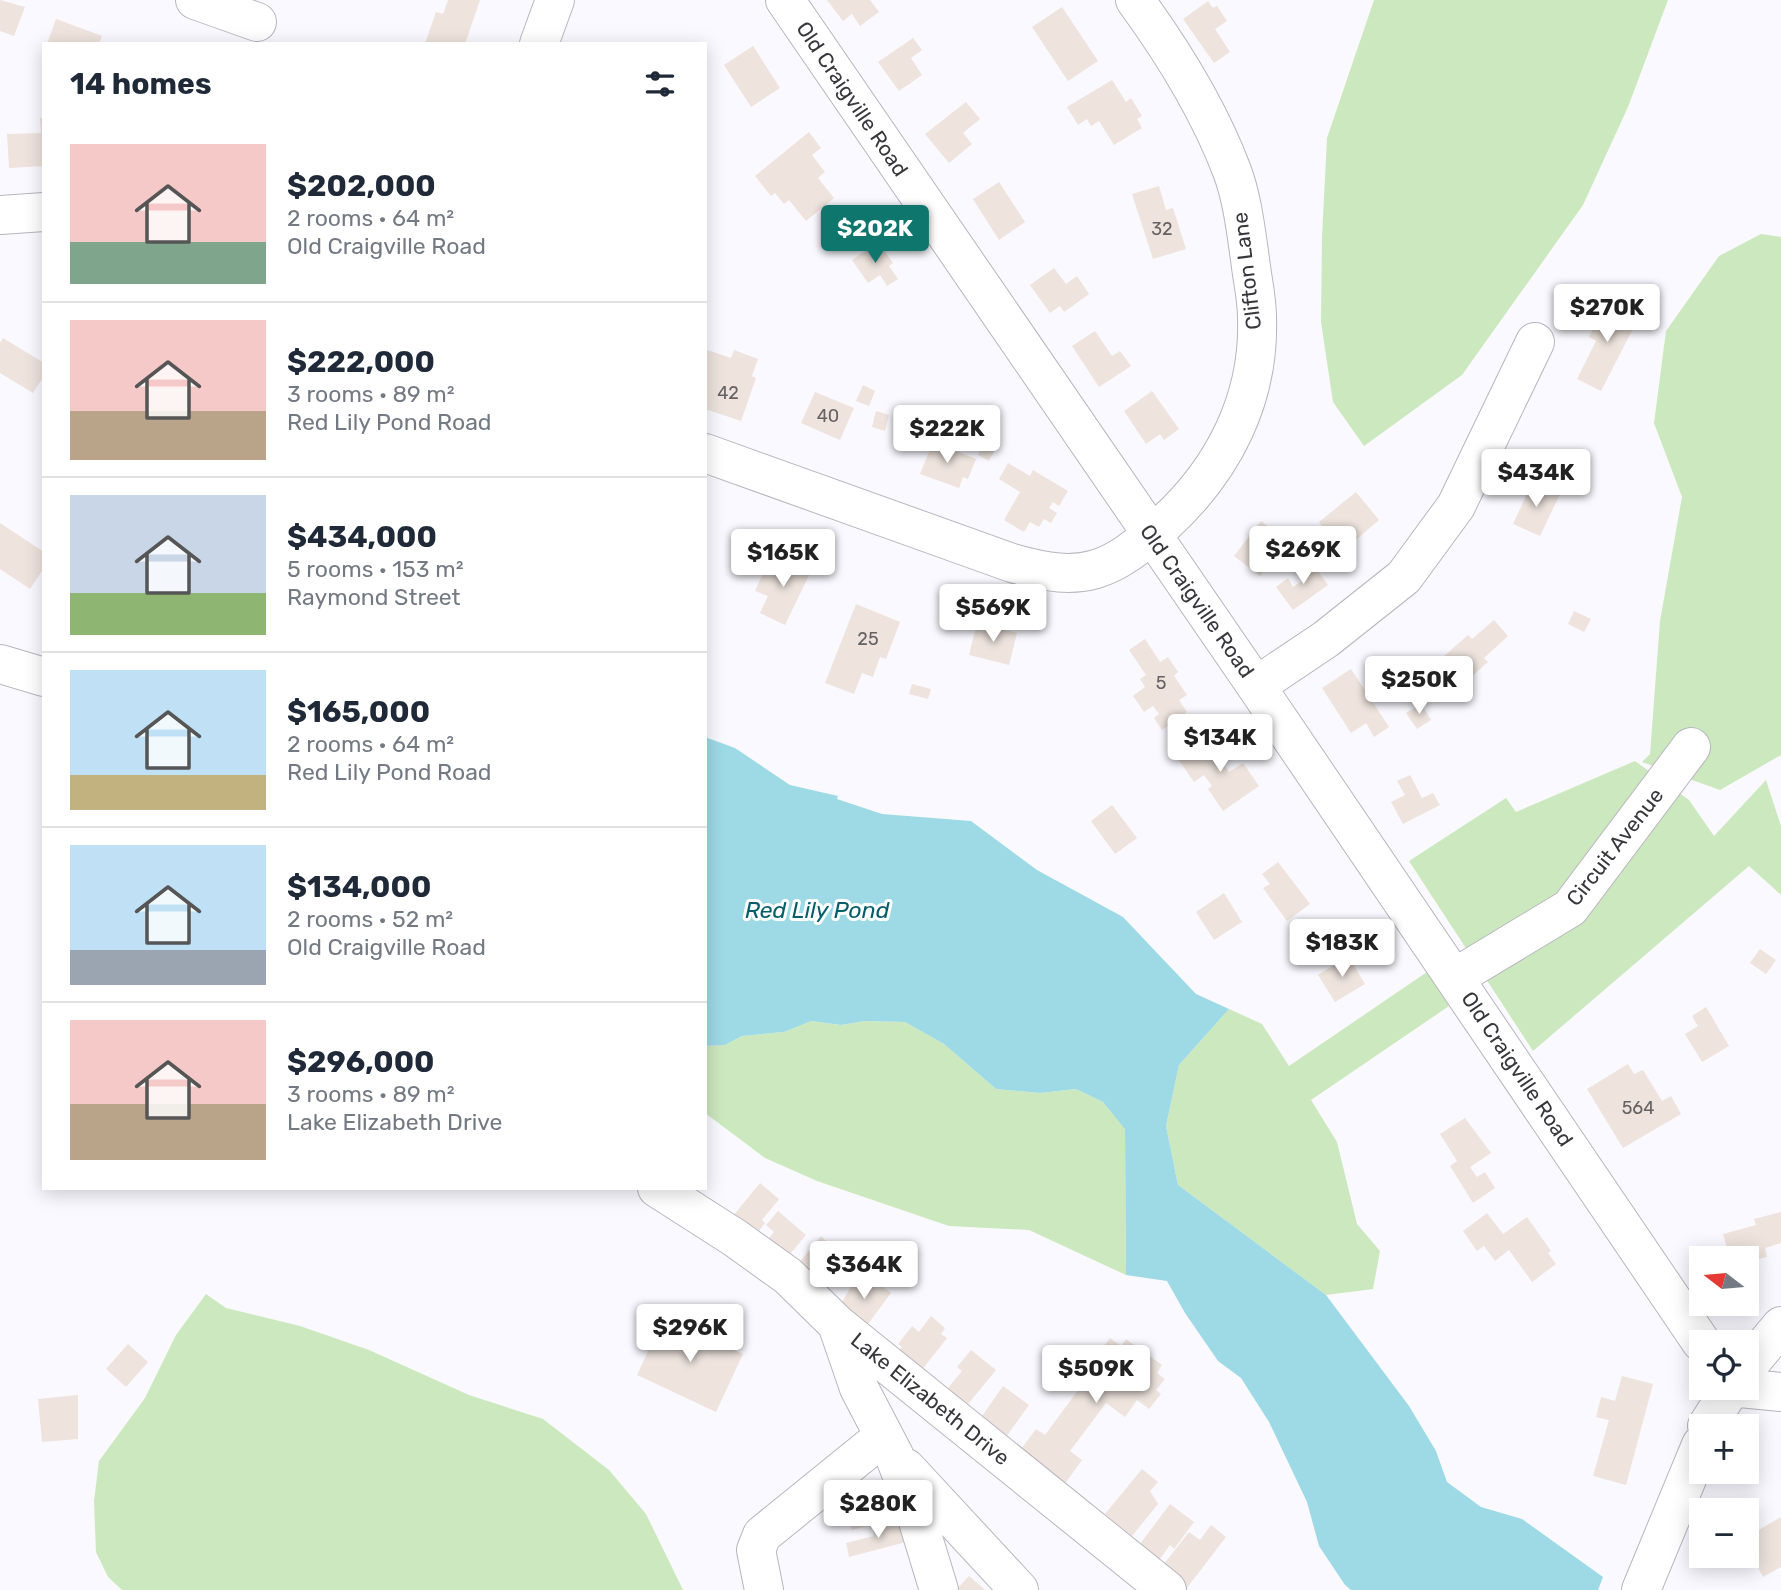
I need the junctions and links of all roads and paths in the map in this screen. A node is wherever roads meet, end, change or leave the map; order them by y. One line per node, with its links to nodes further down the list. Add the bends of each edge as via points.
1 (195, 0): 5 (street)
2 (555, 0): 6 (street)
3 (785, 0): 11 (street, Old Craigville Road)
4 (1135, 0): 11 (street, Clifton Lane, via 1169,49 1233,172 1257,317 1252,386 1238,424 1218,463 1190,500)
5 (257, 22)
6 (539, 42)
7 (42, 212): 8 (street)
8 (0, 215)
9 (1535, 342): 14 (street, via 1456,506 1404,578)
10 (707, 454): 11 (street, Clifton Lane, via 1041,571 1086,574)
11 (1152, 535): 14 (street, Old Craigville Road)
12 (0, 664): 13 (street)
13 (42, 676)
14 (1256, 686): 16 (street, Old Craigville Road)
15 (1692, 747): 16 (street, Circuit Avenue, via 1570,908)
16 (1454, 978): 20 (street, Old Craigville Road)
17 (660, 1190): 18 (street, Lake Elizabeth Drive, via 788,1276)
18 (837, 1324): 24 (street, via 859,1388); 29 (street, Lake Elizabeth Drive)
19 (1781, 1326): 21 (street)
20 (1693, 1330)
21 (1759, 1352)
22 (1759, 1390): 23 (street)
23 (1781, 1392)
24 (889, 1445): 26 (street, via 762,1535 756,1550); 27 (street); 28 (street)
25 (1689, 1474): 30 (street)
26 (764, 1590)
27 (939, 1590)
28 (1019, 1590)
29 (1167, 1590)
30 (1641, 1590)

